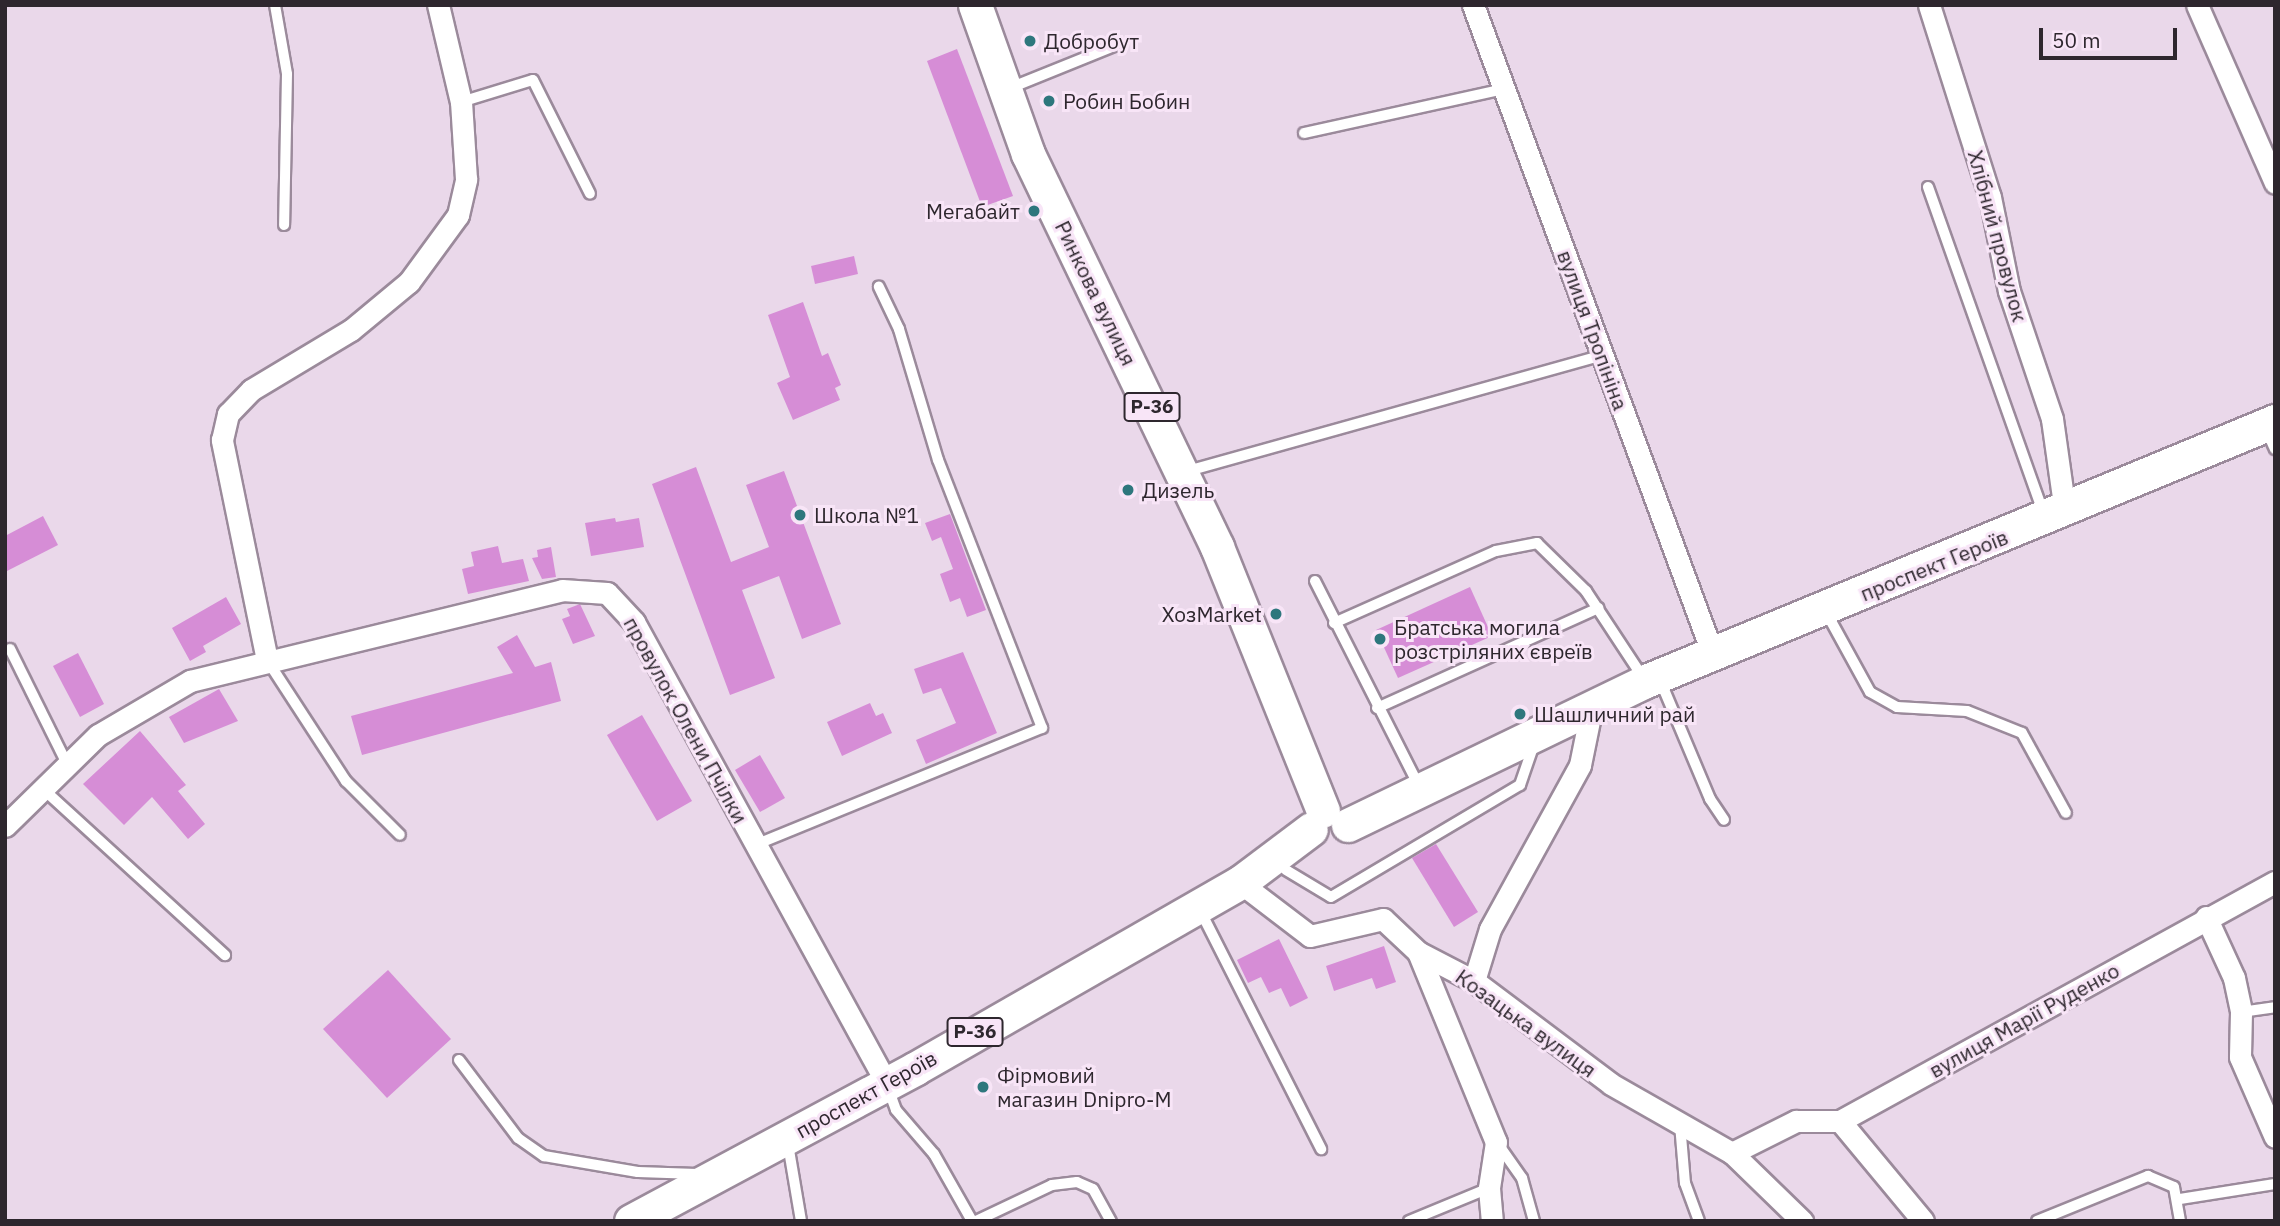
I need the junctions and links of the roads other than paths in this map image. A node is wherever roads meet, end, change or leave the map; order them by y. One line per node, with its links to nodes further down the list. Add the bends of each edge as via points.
1 (275, 5): 15 (lane, via 287,74)
2 (438, 5): 10 (street)
3 (975, 5): 9 (main road, Ринкова вулиця / Р-36)
4 (1473, 5): 8 (street, вулиця Тропініна)
5 (1928, 5): 20 (street, Хлібний провулок, via 1990,197 2009,291 2052,419)
6 (2197, 5): 12 (street)
7 (1114, 46): 9 (lane)
8 (1504, 89): 11 (lane); 17 (street, вулиця Тропініна)
9 (1005, 90): 19 (main road, Ринкова вулиця / Р-36, via 1028,154)
10 (461, 102): 14 (lane, via 533,80); 27 (street, via 466,179 458,215 409,282 351,330 251,390 228,414 222,440)
11 (1304, 134)
12 (2275, 183)
13 (1928, 187): 20 (lane)
14 (590, 194)
15 (284, 225)
16 (879, 287): 40 (lane, via 899,329 938,460 1042,727)
17 (1602, 355): 19 (lane); 26 (street, вулиця Тропініна)
18 (2271, 431): 20 (main road, проспект Героїв)
19 (1182, 472): 38 (main road, Ринкова вулиця / Р-36)
20 (2056, 515): 23 (main road, проспект Героїв)
21 (1315, 581): 24 (lane)
22 (1598, 608): 24 (lane, via 1561,561 1538,543 1496,551); 28 (lane); 30 (lane)
23 (1825, 609): 26 (main road, проспект Героїв); 35 (lane, via 1870,692 1898,707 1967,711 2022,733)
24 (1334, 623): 30 (lane)
25 (10, 649): 32 (lane)
26 (1713, 655): 28 (main road, проспект Героїв)
27 (267, 660): 32 (street, провулок Олени Пчілки, via 190,681 143,705); 39 (lane, via 346,781); 40 (street, провулок Олени Пчілки, via 562,590 607,593 634,622)
28 (1652, 679): 29 (main road, проспект Героїв); 36 (lane)
29 (1592, 706): 31 (main road, проспект Героїв); 48 (street, via 1580,765 1490,929)
30 (1377, 708): 34 (lane)
31 (1538, 731): 34 (main road, проспект Героїв); 41 (lane, via 1520,785 1331,897)
32 (67, 764): 33 (street, провулок Олени Пчілки)
33 (42, 788): 37 (street, провулок Олени Пчілки); 47 (lane)
34 (1421, 789): 38 (main road, проспект Героїв)
35 (2066, 813)
36 (1724, 820)
37 (5, 826)
38 (1325, 827): 41 (main road, проспект Героїв / Р-36); 52 (main road, проспект Героїв / Р-36)
39 (400, 835)
40 (755, 845): 52 (street, провулок Олени Пчілки)
41 (1286, 870): 43 (main road, проспект Героїв / Р-36)
42 (2275, 881): 44 (street, вулиця Марії Руденко)
43 (1251, 891): 45 (main road, проспект Героїв / Р-36); 46 (street, Козацька вулиця, via 1310,936 1383,919)
44 (2206, 917): 50 (street, via 2234,978); 53 (street, вулиця Марії Руденко)
45 (1205, 920): 52 (main road, проспект Героїв / Р-36); 57 (lane)
46 (1418, 952): 48 (street, Козацька вулиця); 56 (street)
47 (225, 955)
48 (1474, 981): 54 (street, Козацька вулиця, via 1545,1039)
49 (2275, 1007): 50 (lane)
50 (2241, 1012): 55 (street, via 2240,1057)
51 (459, 1060): 60 (lane, via 518,1138 544,1156)
52 (889, 1091): 58 (main road, проспект Героїв / Р-36); 60 (main road, проспект Героїв / Р-36); 67 (lane)
53 (1840, 1121): 59 (street, via 1796,1121); 74 (street)
54 (1680, 1124): 59 (street, Козацька вулиця); 72 (lane, via 1685,1183)
55 (2273, 1129)
56 (1496, 1142): 62 (street); 71 (lane, via 1522,1178)
57 (1321, 1149)
58 (789, 1150): 60 (main road, проспект Героїв / Р-36); 66 (lane)
59 (1732, 1153): 73 (street, Козацька вулиця)
60 (717, 1182): 64 (main road, проспект Героїв / Р-36); 65 (main road, проспект Героїв / Р-36)
61 (2275, 1184): 63 (lane)
62 (1489, 1188): 69 (lane); 70 (street)
63 (2180, 1199): 75 (lane, via 2163,1178 2148,1177); 76 (lane)
64 (631, 1221)
65 (663, 1221)
66 (801, 1221)
67 (974, 1221): 68 (lane, via 1052,1185 1077,1182 1093,1189)
68 (1111, 1221)
69 (1409, 1221)
70 (1492, 1221)
71 (1534, 1221)
72 (1699, 1221)
73 (1801, 1221)
74 (1923, 1221)
75 (2037, 1221)
76 (2180, 1221)

